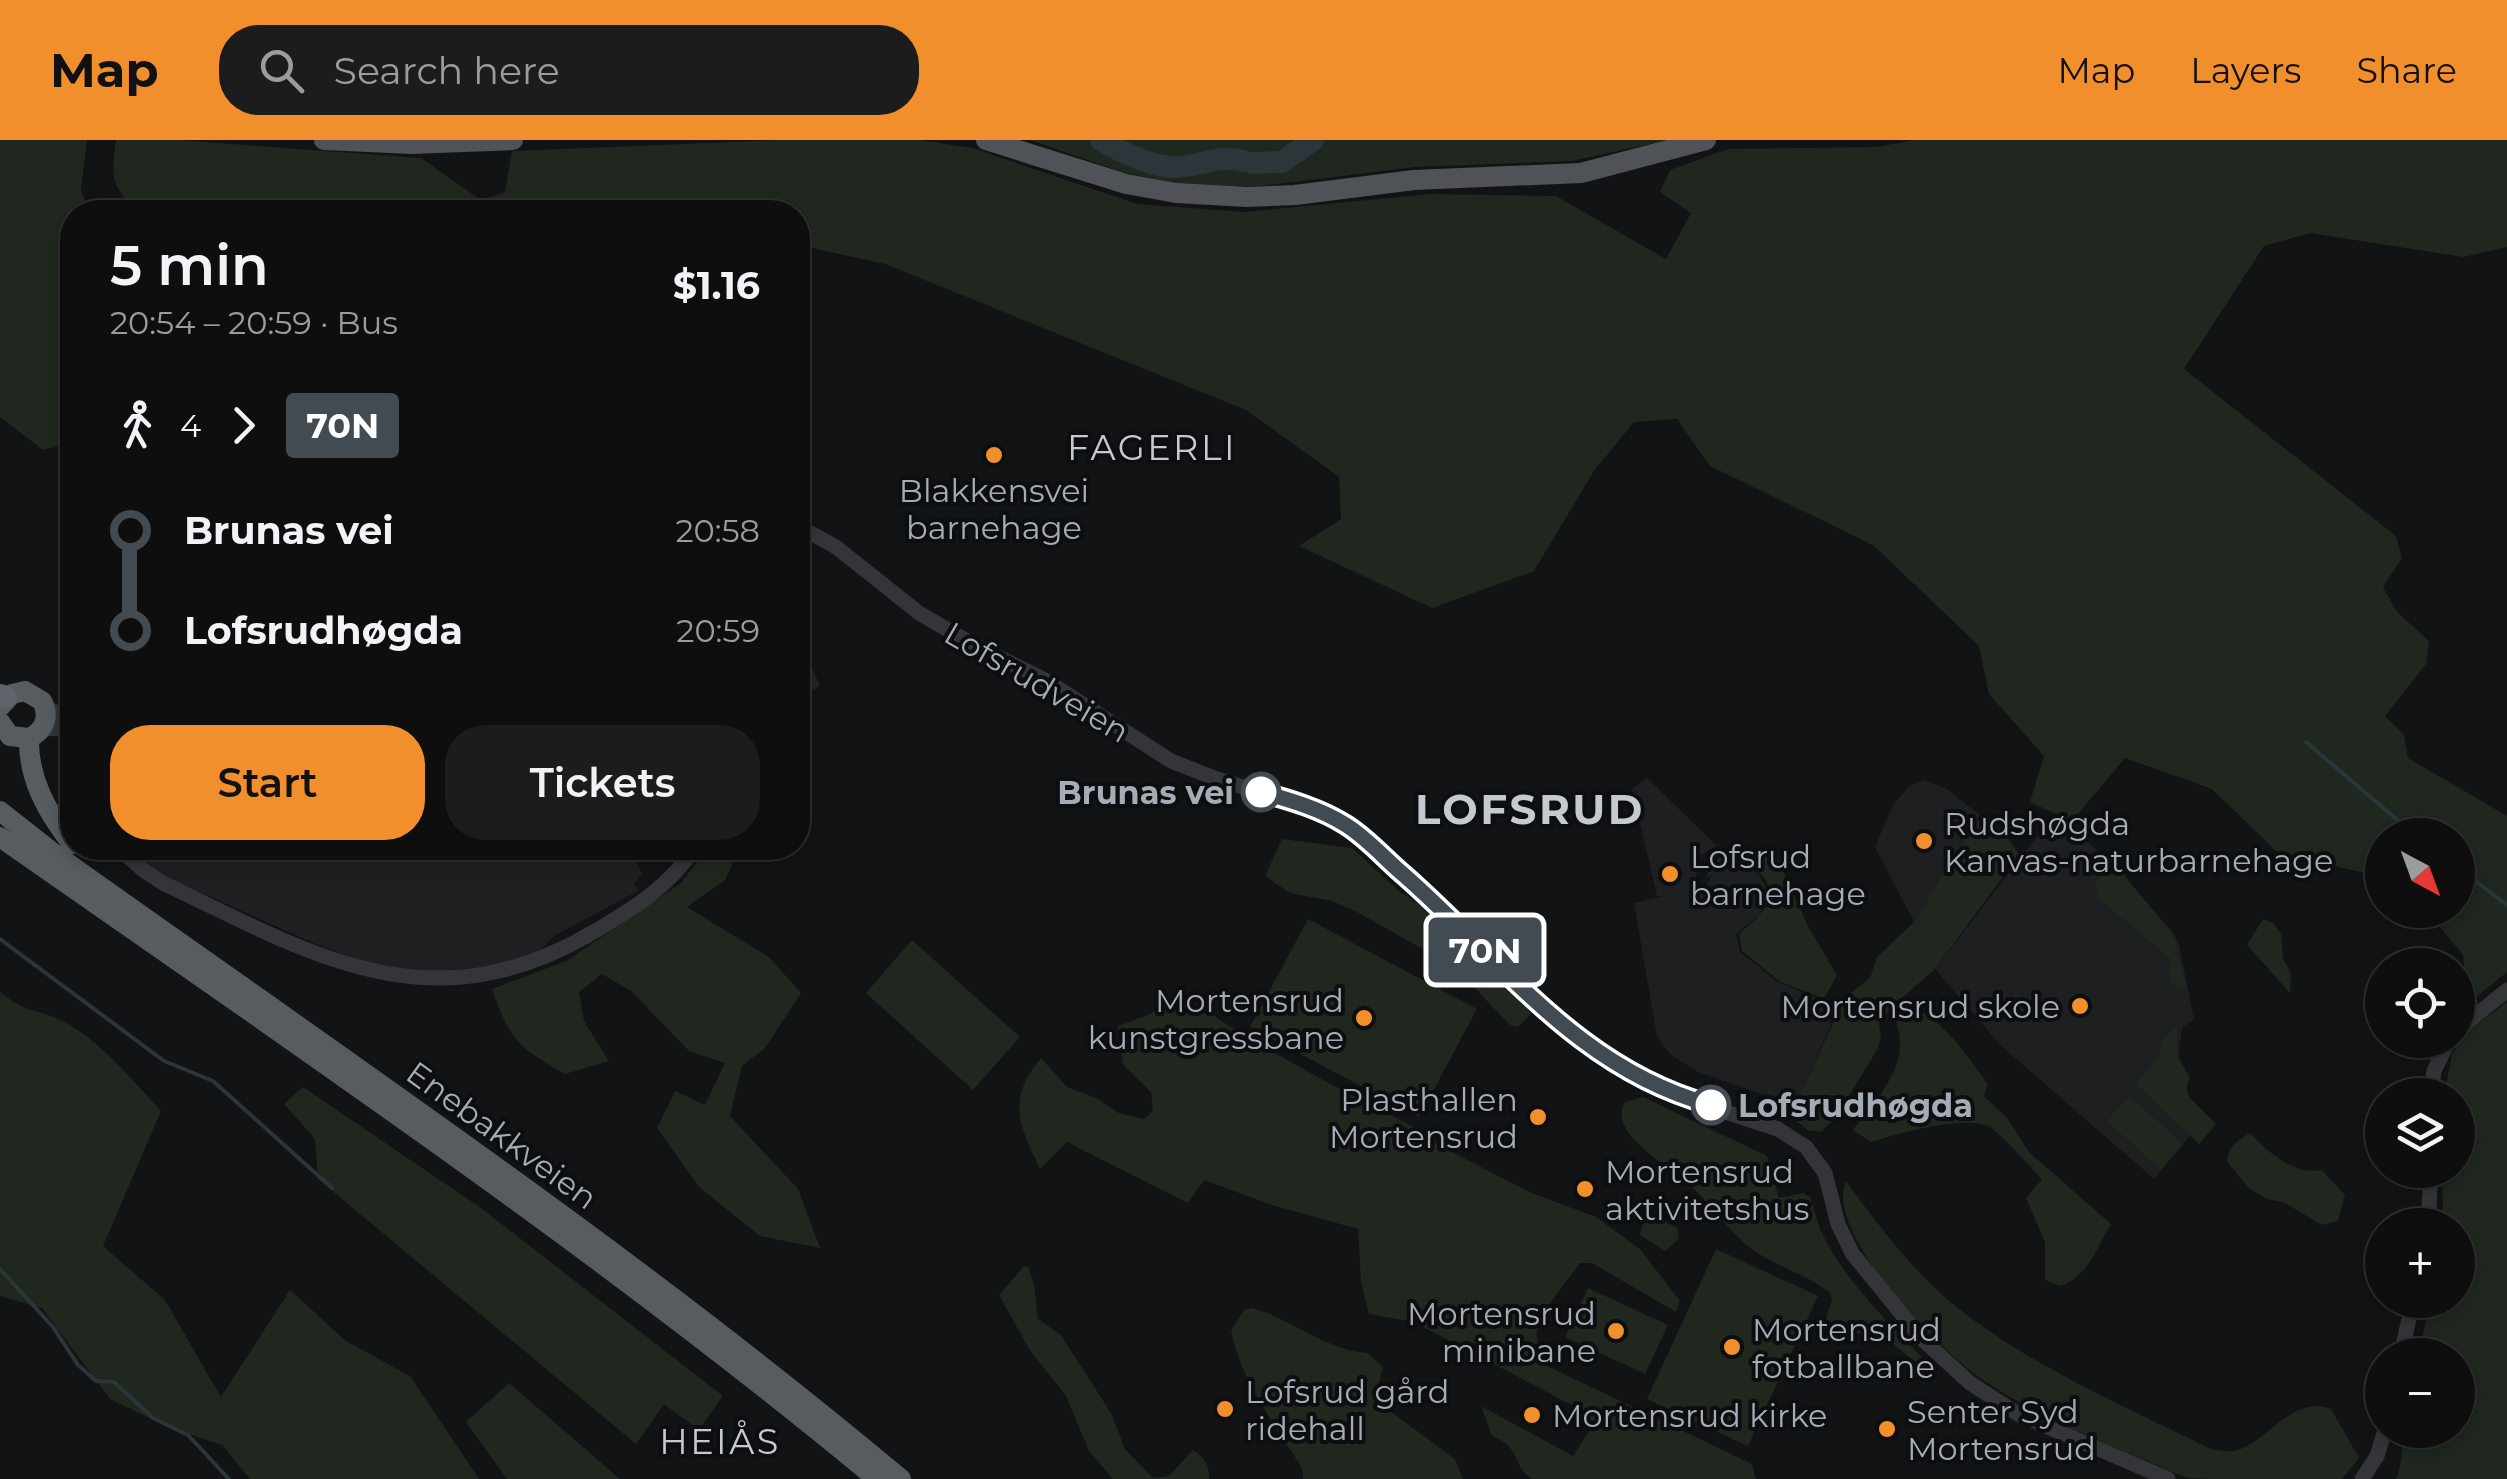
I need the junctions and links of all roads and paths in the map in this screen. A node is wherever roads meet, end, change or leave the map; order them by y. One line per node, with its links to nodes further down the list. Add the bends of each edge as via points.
1 (324, 140): 2 (main road)
2 (512, 140)
3 (986, 140): 4 (main road, via 1126,184 1247,197 1581,173)
4 (1706, 140)
5 (810, 533): 27 (street, Lofsrudveien, via 919,613 1047,681 1172,761 1351,828 1614,1064 1806,1147 1825,1172 1852,1253 1954,1370 2018,1414)
6 (2, 700): 7 (highway, via 32,693)
7 (45, 707): 8 (street); 11 (highway)
8 (60, 714)
9 (2, 728): 11 (highway, via 16,738)
10 (60, 730): 11 (street)
11 (35, 734): 14 (highway, via 29,762)
12 (0, 811): 16 (highway)
13 (0, 837): 17 (highway)
14 (60, 849)
15 (0, 850): 18 (highway)
16 (60, 853)
17 (60, 853)
18 (60, 854)
19 (70, 860): 26 (highway, Enebakkveien, via 514,1180)
20 (70, 860): 26 (highway, Enebakkveien, via 458,1160)
21 (133, 860): 22 (street, via 162,883 329,957 390,976 450,980 507,971 574,943 657,890)
22 (683, 860)
23 (2507, 990): 24 (street)
24 (2475, 1015)
25 (2379, 1448): 28 (street)
26 (882, 1471)
27 (2168, 1479)
28 (2362, 1479)

